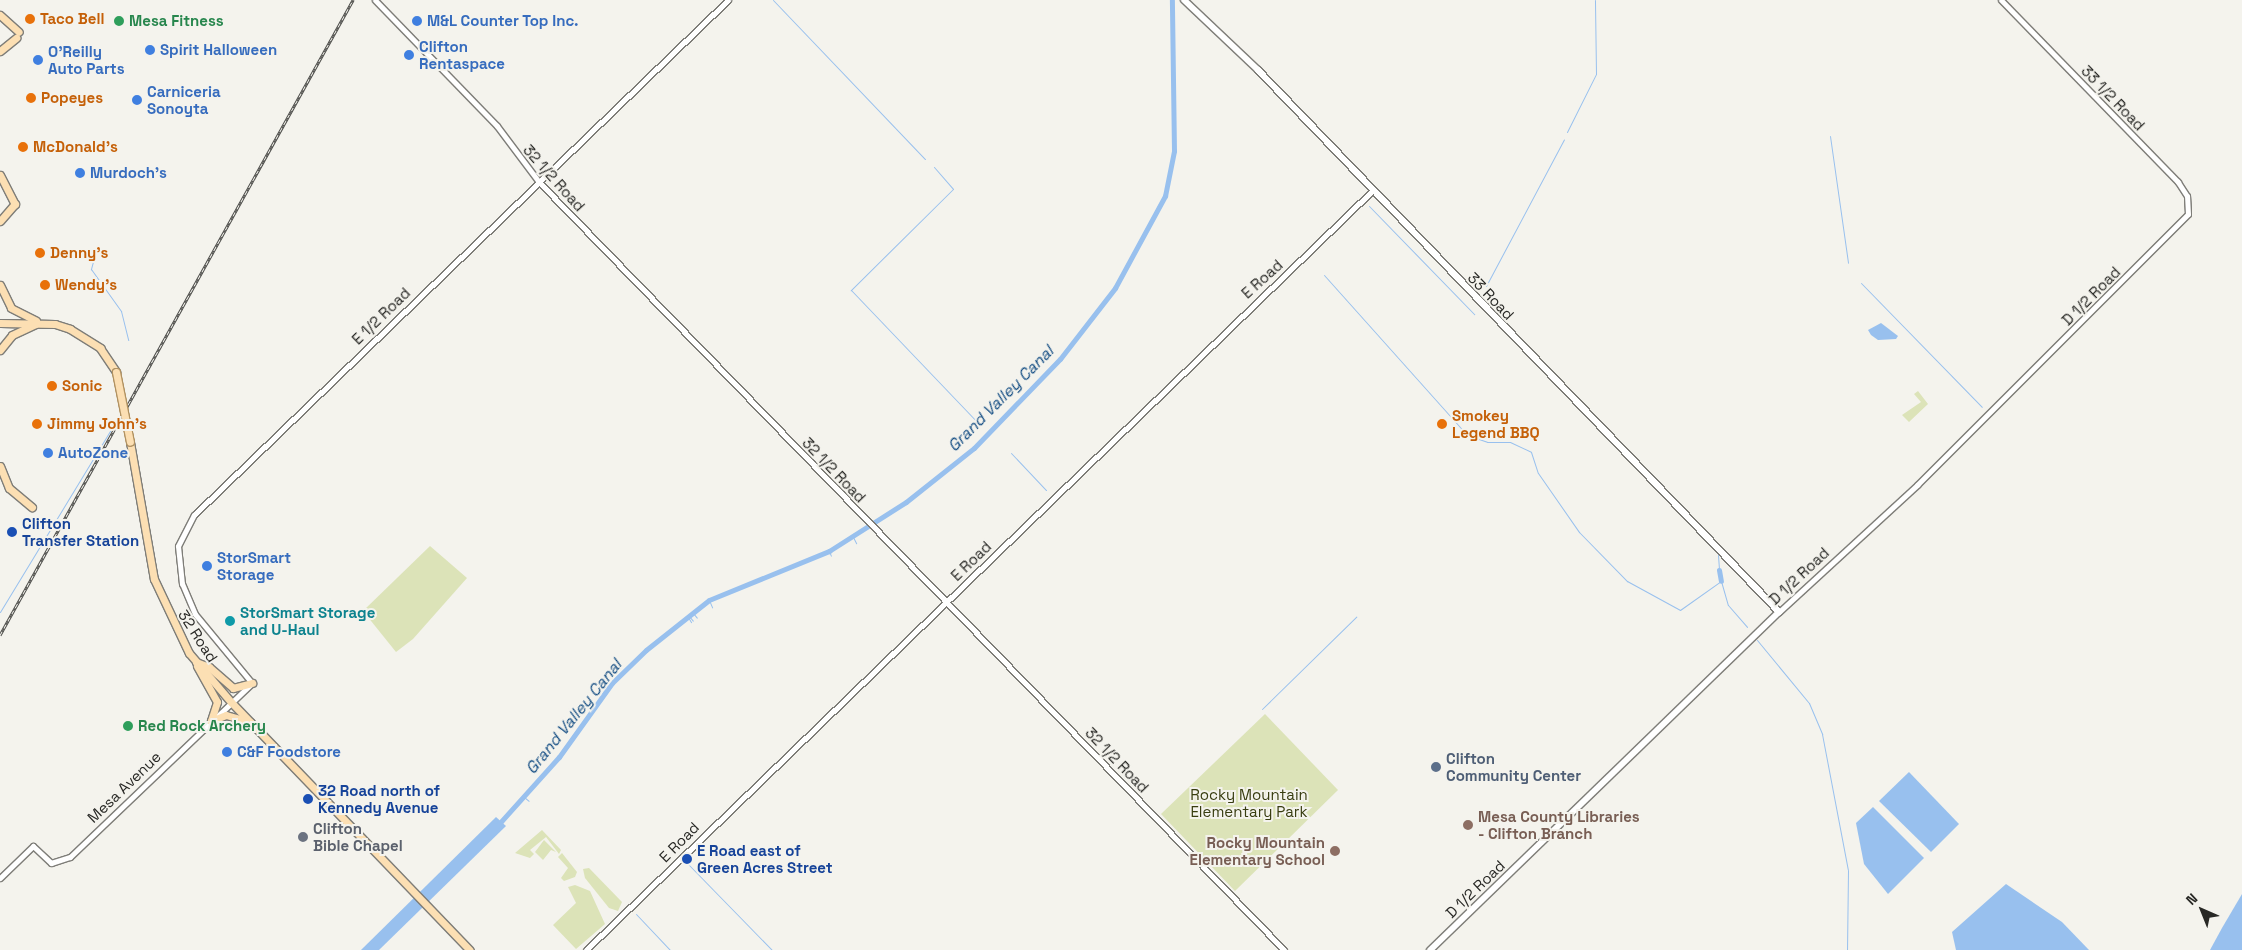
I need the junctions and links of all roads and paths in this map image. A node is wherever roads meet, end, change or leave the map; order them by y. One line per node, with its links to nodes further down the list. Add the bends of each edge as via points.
1 (375, 0): 8 (street, 32 1/2 Road, via 496,126)
2 (728, 0): 8 (street, E 1/2 Road)
3 (2002, 0): 12 (street, 33 1/2 Road, via 2178,182 2187,196)
4 (1187, 1): 9 (main road, 33 Road)
5 (0, 15): 6 (main road, via 18,35)
6 (0, 51)
7 (0, 175): 10 (main road)
8 (539, 182): 20 (street, 32 1/2 Road); 23 (street, E 1/2 Road, via 184,529 177,556 188,602)
9 (1373, 190): 20 (street, E Road); 21 (main road, 33 Road)
10 (15, 204): 11 (main road); 13 (main road)
11 (0, 206)
12 (2185, 220): 21 (street, D 1/2 Road, via 1917,485)
13 (0, 221)
14 (0, 285): 15 (main road, via 11,308)
15 (38, 322): 16 (main road, 32 Road); 17 (main road, via 12,335); 22 (main road, 32 Road, bridge, via 55,324 86,337 116,372 154,579 169,618)
16 (0, 323)
17 (0, 350)
18 (0, 466): 19 (main road, via 10,490)
19 (32, 507)
20 (945, 603): 29 (street, E Road); 30 (street, 32 1/2 Road)
21 (1779, 612): 31 (main road, D 1/2 Road)
22 (195, 662): 23 (main road, via 210,667 233,688); 24 (main road, 32 Road); 25 (main road, via 217,702)
23 (252, 683): 24 (street, Mesa Avenue)
24 (231, 702): 25 (street, Mesa Avenue); 26 (main road, 32 Road)
25 (211, 721): 26 (main road, via 226,716); 27 (street, Mesa Avenue, via 70,857 56,864 33,846)
26 (250, 722): 28 (main road, 32 Road)
27 (0, 878)
28 (470, 950)
29 (586, 950)
30 (1284, 950)
31 (1430, 950)

